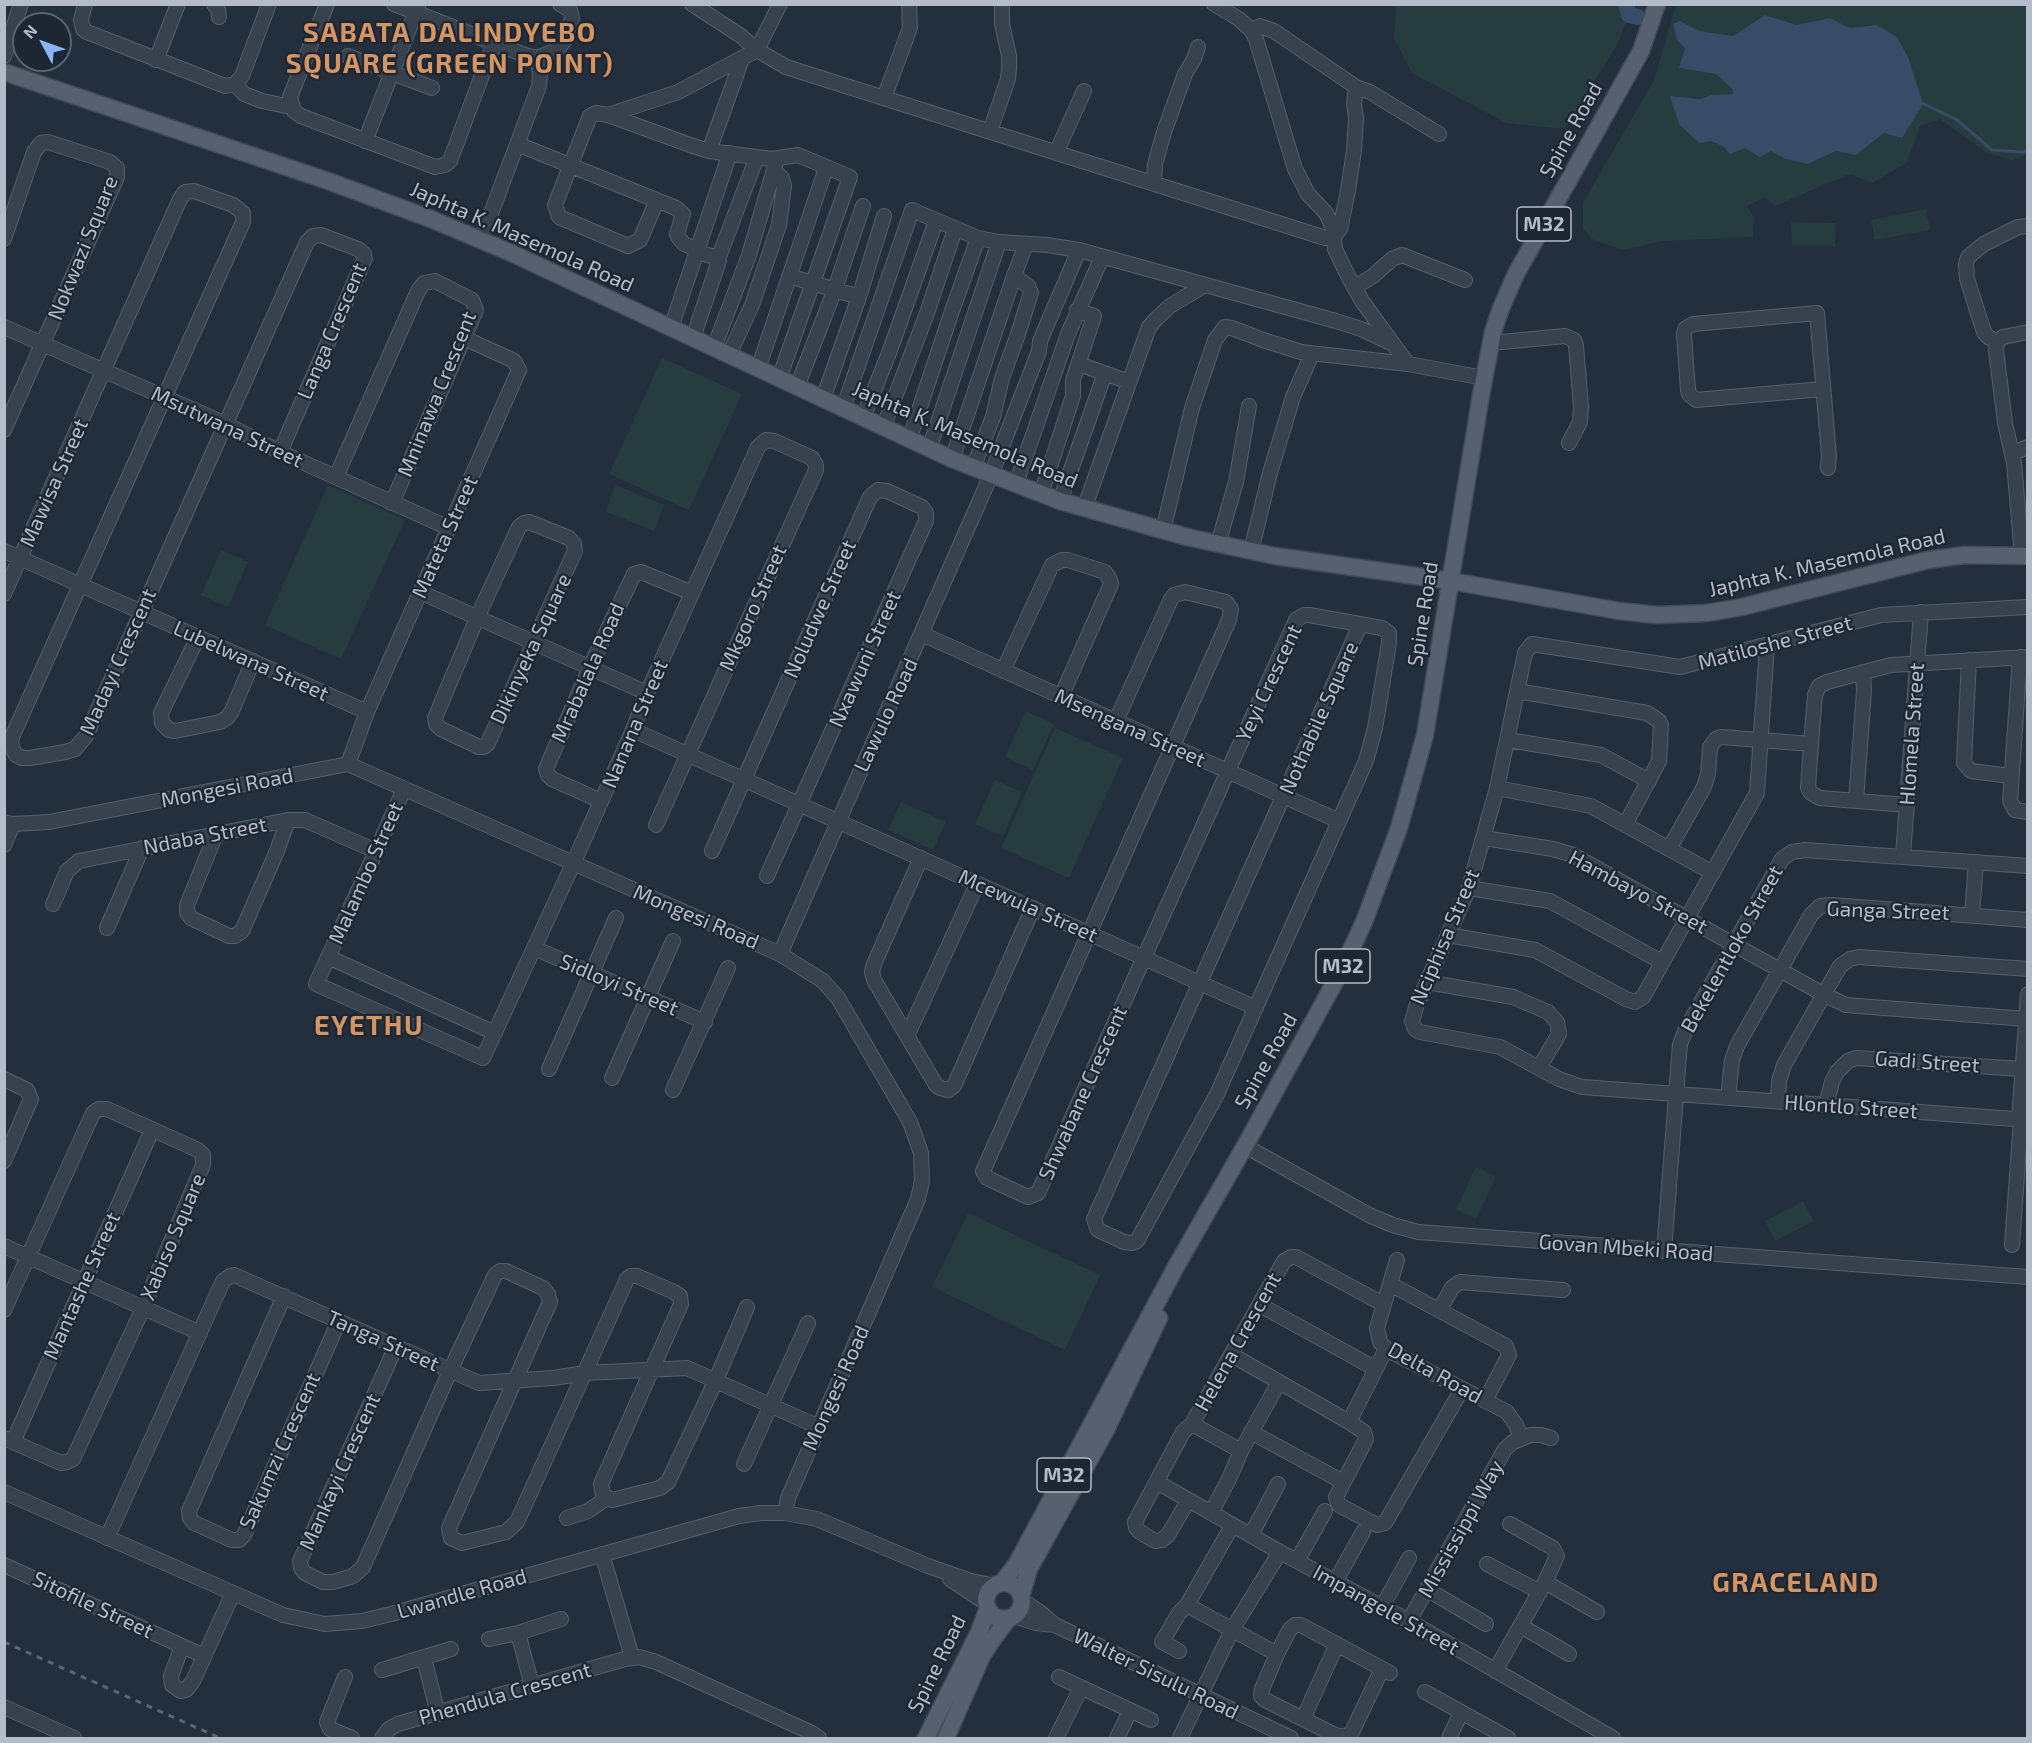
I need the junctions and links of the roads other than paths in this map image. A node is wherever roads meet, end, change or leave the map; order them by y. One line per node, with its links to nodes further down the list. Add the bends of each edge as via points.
1 (21, 4): 19 (street)
2 (85, 4): 23 (street, via 83,29)
3 (178, 4): 23 (street)
4 (269, 4): 26 (street, via 242,76)
5 (327, 4): 31 (street, via 290,97)
6 (394, 4): 14 (street)
7 (560, 4): 21 (street, via 570,10 572,22 560,46)
8 (692, 4): 18 (street)
9 (780, 4): 18 (street)
10 (909, 4): 30 (street, via 910,28)
11 (1002, 4): 33 (street, via 1008,79)
12 (1214, 4): 15 (street)
13 (1657, 4): 79 (main road, Spine Road / M32, via 1641,51 1507,291)
14 (417, 9): 16 (street); 25 (street)
15 (1251, 30): 27 (street, via 1260,26 1274,31); 51 (street, via 1295,169 1308,194 1332,223)
16 (494, 43): 21 (street); 35 (street, via 453,155 445,165 435,168)
17 (1198, 47): 44 (street, via 1164,132)
18 (757, 50): 22 (street); 30 (street, via 786,67)
19 (4, 56)
20 (348, 56): 25 (street)
21 (537, 58): 36 (street, via 539,86)
22 (742, 59): 32 (street, via 678,92); 37 (street)
23 (156, 60): 26 (street, via 225,86)
24 (4, 72): 54 (main road, Japhta K. Masemola Road, via 328,181)
25 (392, 73): 28 (street); 35 (street)
26 (235, 84): 31 (street, via 244,94)
27 (1356, 87): 34 (street); 51 (street, via 1354,150 1340,229)
28 (432, 88)
29 (1084, 91): 39 (street)
30 (884, 98): 33 (street)
31 (291, 107): 35 (street, via 296,114)
32 (608, 115): 37 (street); 41 (street, via 597,113 588,118)
33 (990, 131): 39 (street)
34 (1439, 134)
35 (365, 141)
36 (517, 144): 41 (street); 54 (street)
37 (709, 151): 38 (street)
38 (730, 153): 40 (street); 58 (street)
39 (1056, 153): 44 (street)
40 (757, 158): 42 (street); 60 (street)
41 (570, 165): 45 (street); 45 (street, via 555,205 556,214 624,245 640,240)
42 (775, 165): 43 (street, via 798,155); 61 (street, via 784,191); 82 (street)
43 (826, 168): 63 (street); 65 (street, via 850,177)
44 (1154, 184): 51 (street, via 1325,238)
45 (657, 200): 58 (street, via 683,214 678,238)
46 (864, 206): 68 (street)
47 (884, 216): 69 (street)
48 (936, 220): 50 (street); 70 (street, via 912,210); 72 (street)
49 (2028, 226): 78 (street, via 2018,227 1968,256 1967,279 1984,332)
50 (955, 229): 52 (street); 100 (street)
51 (1335, 236): 67 (street, via 1336,253)
52 (978, 238): 55 (street); 102 (street)
53 (4, 239): 81 (street, Nokwazi Square, via 34,152 41,143 110,162 117,168 117,177)
54 (481, 240): 74 (main road, Japhta K. Masemola Road)
55 (999, 242): 56 (street); 105 (street)
56 (1026, 244): 57 (street); 62 (street)
57 (1079, 250): 59 (street); 112 (street, Lawulo Road, via 1040,341)
58 (697, 251): 60 (street); 74 (street)
59 (1102, 257): 66 (street); 71 (street)
60 (718, 259): 77 (street)
61 (765, 271): 63 (street); 82 (street, via 752,305)
62 (1014, 276): 108 (street); 110 (street, via 1031,293)
63 (788, 278): 65 (street); 86 (street)
64 (1465, 280): 67 (street, via 1402,255)
65 (813, 283): 68 (street); 90 (street)
66 (1204, 285): 80 (street, via 1336,321); 91 (street, via 1156,318)
67 (1355, 287): 80 (street)
68 (835, 289): 69 (street); 92 (street)
69 (859, 299): 70 (street); 95 (street)
70 (879, 308): 72 (street); 97 (street)
71 (1077, 310): 84 (street, via 1094,316); 114 (street)
72 (901, 316): 98 (street)
73 (4, 327): 81 (street, Msutwana Street)
74 (671, 328): 77 (main road, Japhta K. Masemola Road)
75 (2028, 332): 78 (street, via 2003,337)
76 (464, 338): 113 (street, Mninawa Crescent, via 476,310 475,302 435,281 424,283); 117 (street, Mninawa Crescent); 120 (street, Mateta Street, via 514,361 519,370)
77 (693, 338): 82 (main road, Japhta K. Masemola Road)
78 (1998, 342): 107 (street, via 2005,423)
79 (1491, 343): 89 (main road, Spine Road / M32); 103 (street, via 1565,336 1574,340 1581,406 1580,422)
80 (1393, 344): 85 (street)
81 (43, 345): 87 (street, Msutwana Street); 101 (street, Nokwazi Square)
82 (722, 352): 86 (main road, Japhta K. Masemola Road)
83 (1312, 354): 85 (street); 121 (street, via 1228,327 1222,329 1192,408); 124 (street, via 1290,408)
84 (1078, 364): 88 (street); 115 (street, via 1073,396)
85 (1408, 364): 89 (street)
86 (758, 369): 90 (main road, Japhta K. Masemola Road)
87 (104, 372): 94 (street, Msutwana Street); 94 (street, Mawisa Street, via 182,195 194,191 233,205 243,213 243,222); 126 (street, Mawisa Street)
88 (1106, 373): 91 (street); 116 (street)
89 (1484, 378): 127 (main road, Spine Road / M32)
90 (780, 379): 92 (main road, Japhta K. Masemola Road)
91 (1129, 382): 118 (street)
92 (796, 387): 95 (main road, Japhta K. Masemola Road)
93 (1823, 389): 93 (street, via 1817,313 1693,324 1683,334 1688,390 1696,400); 111 (street)
94 (165, 398): 99 (street, Msutwana Street); 128 (street, Madayi Crescent)
95 (823, 399): 97 (main road, Japhta K. Masemola Road)
96 (1249, 406): 122 (street, via 1236,482)
97 (843, 409): 98 (main road, Japhta K. Masemola Road)
98 (863, 418): 100 (main road, Japhta K. Masemola Road)
99 (226, 424): 106 (street, Msutwana Street); 106 (street, Langa Crescent, via 307,242 321,235 358,249 364,254 364,262); 133 (street, Madayi Crescent)
100 (883, 428): 102 (main road, Japhta K. Masemola Road)
101 (4, 430)
102 (909, 440): 105 (main road, Japhta K. Masemola Road)
103 (1569, 442)
104 (2028, 447): 107 (street)
105 (929, 449): 108 (main road, Japhta K. Masemola Road)
106 (280, 452): 113 (street, Msutwana Street)
107 (2013, 453): 125 (street)
108 (952, 459): 110 (main road, Japhta K. Masemola Road)
109 (814, 461): 131 (street, Nanana Street, via 774,441 761,442); 159 (street, Mkgoro Street, via 816,470)
110 (973, 468): 112 (main road, Japhta K. Masemola Road)
111 (1828, 468)
112 (991, 475): 114 (main road, Japhta K. Masemola Road); 137 (street, Lawulo Road)
113 (336, 477): 117 (street, Msutwana Street)
114 (1016, 484): 115 (main road, Japhta K. Masemola Road)
115 (1041, 494): 116 (main road, Japhta K. Masemola Road)
116 (1060, 501): 118 (main road, Japhta K. Masemola Road)
117 (392, 503): 120 (street, Msutwana Street)
118 (1084, 508): 121 (main road, Japhta K. Masemola Road)
119 (926, 513): 163 (street, Noludwe Street, via 922,507 887,491 872,494); 170 (street, Nxawuni Street, via 926,521)
120 (449, 528): 129 (street, Mateta Street)
121 (1163, 531): 122 (main road, Japhta K. Masemola Road)
122 (1218, 544): 124 (main road, Japhta K. Masemola Road)
123 (4, 551): 126 (street, Lubelwana Street)
124 (1251, 551): 127 (main road, Japhta K. Masemola Road)
125 (2025, 556): 127 (main road, Japhta K. Masemola Road, via 1965,555 1928,560 1742,607 1690,615 1630,612)
126 (20, 558): 128 (street, Lubelwana Street); 130 (street, Mawisa Street)
127 (1450, 581): 238 (main road, Spine Road / M32, via 1425,735 1382,876 1342,969)
128 (82, 586): 133 (street, Lubelwana Street); 133 (street, Madayi Crescent, via 12,737 12,750 22,758 66,752 81,744)
129 (420, 592): 135 (street); 152 (street, Mateta Street)
130 (4, 594)
131 (692, 594): 146 (street, Mrabalala Road, via 641,572 634,574); 150 (street, Nanana Street)
132 (2028, 607): 134 (street, Matiloshe Street)
133 (141, 612): 138 (street, Lubelwana Street)
134 (1921, 612): 140 (street, Matiloshe Street, via 1881,615); 145 (street, Hlomela Street)
135 (477, 618): 139 (street); 139 (street, Dikinyeka Square, via 522,524 532,523 569,538 574,555); 139 (street, Dikinyeka Square, via 435,720 441,729 480,747 488,743)
136 (1360, 625): 161 (street, Yeyi Crescent, via 1309,615 1296,620); 167 (street, Nothabile Square); 175 (street, Nothabile Square, via 1382,628 1390,638 1370,749)
137 (922, 634): 147 (street, Msengana Street); 174 (street, Lawulo Road)
138 (198, 637): 144 (street, Lubelwana Street); 144 (street, via 161,713 162,723 169,730 227,718)
139 (534, 642): 146 (street)
140 (1767, 646): 141 (street, Matiloshe Street, via 1680,667 1536,643); 156 (street)
141 (1527, 649): 149 (street, Nciphisa Street)
142 (2024, 657): 143 (street); 162 (street)
143 (1969, 660): 145 (street); 162 (street, via 1964,763 1971,771)
144 (253, 661): 152 (street, Lubelwana Street)
145 (1918, 663): 148 (street, via 1891,664); 171 (street, Hlomela Street)
146 (590, 667): 150 (street); 168 (street, Mrabalala Road, via 546,769 552,779)
147 (1003, 671): 151 (street, Msengana Street); 151 (street, via 1052,565 1068,560 1105,573 1110,580 1109,589)
148 (1863, 672): 157 (street, via 1819,686); 169 (street)
149 (1517, 691): 155 (street, Nciphisa Street); 164 (street, via 1656,717 1661,725 1659,761)
150 (647, 693): 154 (street, Nanana Street)
151 (1061, 697): 153 (street, Msengana Street)
152 (367, 712): 160 (street, Mateta Street)
153 (1116, 721): 158 (street, Msengana Street); 158 (street, Shwabane Crescent, via 1171,599 1185,592 1222,600 1231,609 1229,620)
154 (633, 730): 159 (street, Mcewula Street); 168 (street, Nanana Street)
155 (1508, 740): 164 (street, via 1601,755); 165 (street, Nciphisa Street)
156 (1760, 740): 157 (street); 183 (street, via 1721,737 1713,742 1704,787); 191 (street, via 1756,793)
157 (1810, 744): 169 (street, via 1811,793 1820,798)
158 (1172, 746): 161 (street, Msengana Street); 202 (street, Shwabane Crescent)
159 (687, 754): 163 (street, Mcewula Street); 177 (street)
160 (348, 764): 166 (street, Mongesi Road); 176 (street, Mongesi Road, via 50,822)
161 (1228, 772): 167 (street, Msengana Street); 209 (street, Shwabane Crescent)
162 (2010, 776): 172 (street, via 2012,806)
163 (744, 780): 170 (street, Mcewula Street); 185 (street)
164 (1649, 781): 178 (street)
165 (1497, 788): 178 (street, via 1585,804); 180 (street, Nciphisa Street)
166 (404, 789): 184 (street, Malambo Street); 189 (street, Mongesi Road)
167 (1284, 797): 175 (street, Msengana Street); 216 (street, Nothabile Square)
168 (601, 801): 189 (street, Nanana Street)
169 (1856, 801): 171 (street)
170 (800, 804): 174 (street, Mcewula Street); 192 (street)
171 (1907, 805): 186 (street, Hlomela Street)
172 (2028, 812)
173 (288, 820): 179 (street, Ndaba Street); 179 (street, via 242,931 236,936 191,918 186,912); 184 (street, Ndaba Street, via 305,820)
174 (837, 821): 187 (street, Mcewula Street); 207 (street, Lawulo Road)
175 (1339, 821): 220 (street, Nothabile Square)
176 (9, 823): 181 (street)
177 (656, 825)
178 (1625, 825): 183 (street)
179 (216, 834): 182 (street, Ndaba Street)
180 (1484, 838): 194 (street, Nciphisa Street); 199 (street, Hambayo Street, via 1573,855)
181 (4, 845)
182 (142, 848): 195 (street, Ndaba Street, via 74,863); 201 (street)
183 (1669, 849): 191 (street)
184 (376, 851): 208 (street, Malambo Street)
185 (712, 851)
186 (1903, 856): 188 (street, Bekelentloko Street); 205 (street, Bekelentloko Street, via 1792,852 1778,864)
187 (921, 858): 193 (street, Mcewula Street); 224 (street, via 872,972)
188 (1976, 862): 190 (street, Bekelentloko Street); 197 (street)
189 (573, 864): 206 (street, Nanana Street); 207 (street, Mongesi Road)
190 (2028, 866)
191 (1713, 873): 199 (street)
192 (768, 876)
193 (977, 884): 196 (street, Mcewula Street); 224 (street)
194 (1469, 888): 203 (street, Nciphisa Street); 210 (street, via 1550,901)
195 (53, 904)
196 (1033, 908): 202 (street, Mcewula Street); 224 (street, via 954,1086 948,1090 936,1085)
197 (1972, 915): 200 (street, Ganga Street); 213 (street, Ganga Street, via 1820,906)
198 (616, 918): 214 (street)
199 (1688, 918): 205 (street, Hambayo Street); 210 (street)
200 (2028, 920)
201 (107, 928)
202 (1088, 934): 209 (street, Mcewula Street); 209 (street, Shwabane Crescent, via 983,1171 987,1178 1028,1197 1038,1193)
203 (1448, 935): 210 (street, via 1535,950 1635,1002 1648,990); 215 (street, Nciphisa Street)
204 (673, 941): 219 (street)
205 (1734, 943): 213 (street, Hambayo Street); 232 (street, Bekelentloko Street, via 1682,1037)
206 (534, 948): 214 (street, Sidloyi Street); 223 (street, Nanana Street)
207 (780, 954): 276 (street, Mongesi Road, via 818,976 838,998 910,1122 922,1166 918,1200)
208 (328, 957): 223 (street, Malambo Street); 225 (street, Malambo Street, via 316,984)
209 (1144, 958): 216 (street, Mcewula Street)
210 (1662, 962)
211 (729, 968): 222 (street)
212 (2028, 969): 217 (street, via 1859,957 1840,966)
213 (1780, 970): 217 (street, Hambayo Street); 233 (street, Ganga Street, via 1734,1054)
214 (592, 973): 219 (street, Sidloyi Street); 227 (street)
215 (1427, 982): 226 (street, Nciphisa Street, via 1412,1015 1415,1029 1500,1047); 226 (street, via 1513,997 1548,1012 1557,1022 1559,1034)
216 (1200, 984): 220 (street, Mcewula Street); 220 (street, Nothabile Square, via 1094,1220 1098,1230 1125,1242 1137,1241 1203,1121)
217 (1823, 994): 221 (street, Hambayo Street, via 1854,1006); 234 (street, via 1784,1065)
218 (2028, 994): 221 (street)
219 (648, 997): 222 (street, Sidloyi Street); 229 (street)
220 (1256, 1008)
221 (2026, 1019): 228 (street)
222 (705, 1022): 231 (street)
223 (495, 1033): 225 (street, Nanana Street)
224 (907, 1036)
225 (483, 1058)
226 (1539, 1068): 232 (street, Nciphisa Street, via 1582,1088)
227 (549, 1069)
228 (2021, 1069): 235 (street, Gadi Street, via 1856,1058 1837,1072); 236 (street)
229 (612, 1078)
230 (4, 1079): 239 (street, via 27,1090 31,1099)
231 (673, 1090)
232 (1675, 1095): 233 (street, Hlontlo Street); 244 (street, Bekelentloko Street)
233 (1728, 1098): 234 (street, Hlontlo Street)
234 (1778, 1101): 235 (street, Hlontlo Street)
235 (1826, 1105): 236 (street, Hlontlo Street)
236 (2023, 1119): 240 (street)
237 (152, 1130): 245 (street, Xabiso Square, via 107,1109 93,1113); 248 (street, Mantashe Street); 255 (street, Xabiso Square, via 198,1150 203,1155 203,1165)
238 (1245, 1146): 241 (main road, Spine Road / M32); 244 (street, Govan Mbeki Road, via 1369,1215 1404,1229)
239 (4, 1161)
240 (2022, 1213): 242 (street)
241 (1203, 1222): 306 (main road, Spine Road / M32, via 1017,1563); 310 (main road, Spine Road / M32, via 1136,1371 1029,1569)
242 (2012, 1245)
243 (4, 1246): 245 (street)
244 (1664, 1251): 247 (street, Govan Mbeki Road)
245 (28, 1257): 248 (street); 257 (street, Xabiso Square)
246 (1397, 1260): 249 (street, Delta Road)
247 (2028, 1277)
248 (84, 1281): 255 (street); 280 (street, Mantashe Street)
249 (1390, 1284): 252 (street, Delta Road); 256 (street)
250 (1563, 1290): 256 (street, via 1460,1282)
251 (284, 1296): 258 (street, Tanga Street); 258 (street, Sakumzi Crescent, via 189,1511 194,1523 232,1540 244,1535); 260 (street, Tanga Street, via 236,1275 230,1276)
252 (1383, 1304): 253 (street, Helena Crescent, via 1291,1257 1284,1261); 262 (street, Delta Road, via 1377,1328)
253 (1260, 1305): 263 (street, Helena Crescent); 264 (street)
254 (747, 1307): 269 (street)
255 (143, 1308): 260 (street); 280 (street, Xabiso Square, via 72,1460 61,1463)
256 (1440, 1309): 272 (street, via 1508,1350)
257 (4, 1310)
258 (339, 1321): 261 (street, Tanga Street)
259 (808, 1323): 273 (street)
260 (200, 1333): 297 (street, Tanga Street)
261 (396, 1346): 266 (street, Tanga Street); 266 (street, Mankayi Crescent, via 300,1561 305,1573 323,1582 353,1576 363,1567)
262 (1386, 1349): 264 (street); 271 (street, Delta Road)
263 (1232, 1355): 270 (street); 275 (street, Helena Crescent)
264 (1376, 1368): 274 (street)
265 (652, 1369): 267 (street, Tanga Street); 267 (street, via 680,1307 680,1296 631,1276); 269 (street, Tanga Street, via 687,1368); 287 (street, via 602,1484)
266 (450, 1371): 268 (street, Tanga Street, via 479,1383); 268 (street, Mankayi Crescent, via 495,1275 506,1271 543,1288 550,1302)
267 (585, 1373): 268 (street, Tanga Street); 268 (street, via 514,1526 506,1532 458,1542 451,1538 449,1528)
268 (514, 1380)
269 (716, 1380): 273 (street, Tanga Street); 287 (street, via 668,1482 660,1488 615,1500)
270 (1279, 1382): 274 (street); 277 (street)
271 (1462, 1389): 272 (street, Delta Road); 284 (street, via 1385,1523 1377,1525 1339,1505 1336,1497)
272 (1485, 1401): 278 (street, Delta Road, via 1507,1412)
273 (771, 1405): 276 (street, Tanga Street); 282 (street)
274 (1349, 1422): 284 (street, via 1364,1432 1366,1439)
275 (1192, 1424): 281 (street, Helena Crescent); 283 (street, via 1183,1432)
276 (819, 1427): 290 (street, Mongesi Road)
277 (1251, 1432): 281 (street); 284 (street)
278 (1521, 1438): 279 (street); 308 (street, Mississippi Way, via 1505,1449)
279 (1551, 1438)
280 (9, 1440)
281 (1241, 1451): 291 (street)
282 (744, 1464)
283 (1157, 1482): 288 (street, Impangele Street); 288 (street, via 1135,1522 1140,1533 1155,1541 1162,1540)
284 (1343, 1482)
285 (1278, 1484): 296 (street)
286 (4, 1492): 297 (street, Lwandle Road)
287 (607, 1498): 292 (street, via 588,1511)
288 (1188, 1501): 291 (street, Impangele Street)
289 (1325, 1511): 301 (street)
290 (785, 1513): 299 (street, Lwandle Road, via 739,1516); 304 (street, Lwandle Road, via 817,1518)
291 (1211, 1513): 294 (street, Impangele Street)
292 (567, 1518)
293 (1510, 1524): 307 (street, via 1557,1552)
294 (1232, 1526): 296 (street, Impangele Street); 311 (street)
295 (1363, 1532): 305 (street)
296 (1251, 1535): 298 (street, Impangele Street)
297 (107, 1538): 309 (street, Lwandle Road)
298 (1280, 1552): 301 (street, Impangele Street); 321 (street)
299 (603, 1554): 309 (street, Lwandle Road, via 362,1621 325,1624 297,1619); 331 (street)
300 (1409, 1558): 313 (street)
301 (1297, 1561): 305 (street, Impangele Street)
302 (1487, 1564): 307 (street)
303 (4, 1565): 325 (street, Sitofile Street)
304 (928, 1566): 306 (street, Lwandle Road, via 971,1581); 312 (street, Lwandle Road)
305 (1335, 1582): 313 (street, Impangele Street)
306 (999, 1585): 310 (main road, via 1014,1586); 312 (main road, Spine Road / M32, via 988,1593)
307 (1542, 1587): 314 (street); 320 (street)
308 (1428, 1590): 317 (street, Mississippi Way); 318 (street)
309 (233, 1593): 330 (street)
310 (1021, 1598): 315 (main road, Spine Road / M32, via 1020,1609); 319 (street, Walter Sisulu Road)
311 (1187, 1605): 321 (street); 327 (street, via 1162,1642)
312 (987, 1606): 315 (main road, Spine Road, via 997,1618); 352 (main road, Spine Road / M32, via 979,1632)
313 (1382, 1606): 317 (street, Impangele Street)
314 (1597, 1612)
315 (1011, 1617): 319 (street, Walter Sisulu Road); 353 (main road, Spine Road / M32, via 982,1656)
316 (561, 1619): 322 (street)
317 (1409, 1621): 334 (street, Impangele Street)
318 (1486, 1624)
319 (1055, 1625): 340 (street, Walter Sisulu Road)
320 (1521, 1626): 329 (street); 334 (street)
321 (1232, 1630): 328 (street); 340 (street)
322 (518, 1633): 323 (street); 337 (street)
323 (489, 1639)
324 (1337, 1644): 328 (street, via 1301,1624 1295,1625); 345 (street); 345 (street, via 1386,1671 1346,1737)
325 (182, 1646): 330 (street, Sitofile Street); 330 (street, via 171,1676 176,1689 190,1687)
326 (451, 1649): 332 (street)
327 (1179, 1651)
328 (1277, 1654): 345 (street, via 1261,1696)
329 (1569, 1654)
330 (204, 1656)
331 (632, 1657): 337 (street, Phendula Crescent); 351 (street, via 656,1662)
332 (423, 1658): 333 (street); 344 (street)
333 (382, 1670)
334 (1495, 1671): 347 (street, Impangele Street)
335 (345, 1677): 349 (street, via 327,1722 330,1729)
336 (1059, 1677): 338 (street)
337 (532, 1686): 344 (street, Phendula Crescent)
338 (1081, 1688): 342 (street); 354 (street)
339 (1425, 1692): 343 (street)
340 (1201, 1695): 356 (street); 357 (street, Walter Sisulu Road)
341 (4, 1707): 348 (street)
342 (1130, 1711): 346 (street); 355 (street)
343 (1461, 1713): 358 (street); 359 (street)
344 (438, 1714): 350 (street, Phendula Crescent, via 398,1724)
345 (1303, 1719)
346 (1151, 1720)
347 (1606, 1737)
348 (74, 1738)
349 (352, 1738)
350 (382, 1738)
351 (819, 1738)
352 (926, 1738)
353 (946, 1738)
354 (1056, 1738)
355 (1117, 1738)
356 (1180, 1738)
357 (1291, 1738)
358 (1449, 1738)
359 (1507, 1738)

